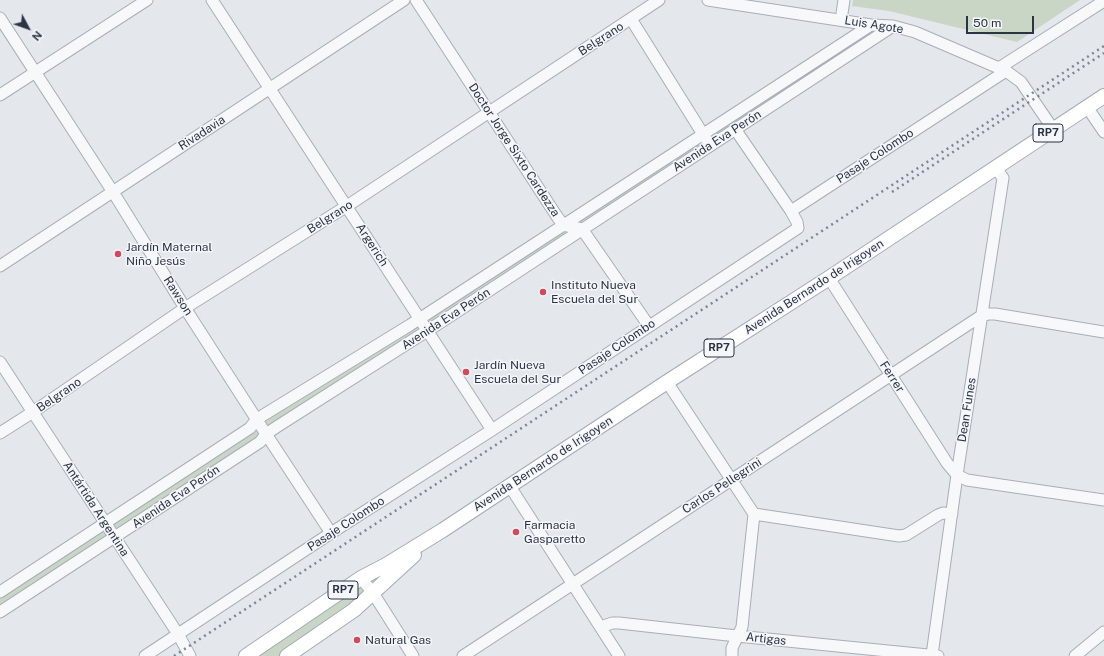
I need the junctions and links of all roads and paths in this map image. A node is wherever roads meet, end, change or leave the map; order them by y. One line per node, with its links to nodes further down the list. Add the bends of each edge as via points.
1 (147, 0): 15 (street)
2 (212, 0): 16 (street, Argerich)
3 (404, 0): 16 (street, Rivadavia)
4 (416, 0): 20 (street, Doctor Jorge Sixto Cardezza)
5 (659, 0): 10 (street, Belgrano)
6 (708, 0): 11 (street, Luis Agote)
7 (844, 0): 11 (street)
8 (1104, 1): 14 (street, Pasaje Colombo)
9 (0, 18): 15 (street, Rawson)
10 (631, 19): 20 (street, Belgrano); 24 (street)
11 (841, 20): 12 (street, Luis Agote)
12 (871, 25): 13 (street, Luis Agote); 24 (street, Avenida Eva Perón)
13 (893, 26): 14 (street, Luis Agote, via 915,32); 21 (street, Avenida Eva Perón)
14 (1002, 70): 22 (street, Luis Agote, via 1021,82); 29 (street, Pasaje Colombo)
15 (35, 72): 17 (street); 27 (street, Rawson)
16 (270, 89): 27 (street, Rivadavia); 28 (street, Argerich)
17 (0, 95)
18 (1104, 96): 19 (main road, Avenida Bernardo de Irigoyen / RP7)
19 (1087, 107): 22 (main road, Avenida Bernardo de Irigoyen / RP7); 23 (street)
20 (489, 113): 28 (street, Belgrano); 30 (street, Doctor Jorge Sixto Cardezza)
21 (735, 129): 25 (street, Avenida Eva Perón); 29 (street)
22 (1053, 129): 26 (main road, Avenida Bernardo de Irigoyen / RP7)
23 (1104, 132)
24 (703, 134): 25 (street); 30 (street, Avenida Eva Perón)
25 (710, 145): 31 (street, Avenida Eva Perón)
26 (996, 168): 33 (main road, Avenida Bernardo de Irigoyen / RP7); 35 (street, Dean Funes, via 1003,178)
27 (113, 192): 32 (street, Rivadavia); 34 (street, Rawson)
28 (347, 206): 34 (street, Belgrano); 36 (street, Argerich)
29 (790, 211): 37 (street, Pasaje Colombo, via 798,222 798,228)
30 (563, 225): 31 (street, Doctor Jorge Sixto Cardezza); 36 (street, Avenida Eva Perón)
31 (582, 229): 37 (street); 38 (street, Avenida Eva Perón)
32 (0, 266)
33 (829, 278): 41 (street, Ferrer); 42 (main road, Avenida Bernardo de Irigoyen / RP7)
34 (185, 308): 43 (street, Belgrano); 44 (street, Rawson)
35 (981, 316): 39 (street, via 995,314); 41 (street, Carlos Pellegrini); 48 (street, Dean Funes)
36 (420, 318): 38 (street, Argerich); 44 (street, Avenida Eva Perón)
37 (649, 326): 45 (street, Pasaje Colombo)
38 (428, 331): 45 (street, Argerich); 47 (street, Avenida Eva Perón)
39 (1104, 332)
40 (0, 362): 43 (street, Antártida Argentina)
41 (891, 375): 48 (street, Ferrer); 49 (street, Carlos Pellegrini)
42 (667, 382): 49 (street); 50 (main road, Avenida Bernardo de Irigoyen / RP7)
43 (33, 412): 46 (street, Belgrano); 54 (street, Antártida Argentina)
44 (257, 420): 47 (street, Rawson); 54 (street, Avenida Eva Perón, via 250,428)
45 (492, 430): 56 (street, Pasaje Colombo)
46 (0, 433)
47 (266, 434): 56 (street, Rawson); 57 (street, Avenida Eva Perón, via 260,442)
48 (958, 475): 51 (street, via 967,480); 53 (street, Dean Funes)
49 (731, 480): 52 (street); 59 (street, Carlos Pellegrini)
50 (509, 485): 55 (main road, Avenida Bernardo de Irigoyen / RP7); 59 (street)
51 (1104, 500)
52 (754, 514): 53 (street, via 899,536 906,535 938,515); 66 (street, via 742,627)
53 (952, 514): 76 (street, Dean Funes)
54 (105, 524): 57 (street, Antártida Argentina); 60 (street, Avenida Eva Perón)
55 (443, 530): 58 (main road, RP7); 61 (main road, RP7)
56 (331, 533): 65 (street, Pasaje Colombo)
57 (114, 538): 62 (street, Avenida Eva Perón); 65 (street, Antártida Argentina)
58 (361, 578): 61 (street); 70 (main road, RP7)
59 (574, 584): 63 (street); 73 (street, Carlos Pellegrini)
60 (0, 592)
61 (373, 593): 71 (main road, RP7, via 354,610); 72 (street)
62 (0, 612)
63 (601, 627): 66 (street, Artigas, via 619,623); 74 (street)
64 (1104, 632): 77 (street)
65 (178, 634): 68 (street, Pasaje Colombo); 69 (street, Antártida Argentina)
66 (737, 636): 67 (street, Artigas); 75 (street)
67 (867, 653): 76 (street, Artigas)
68 (145, 656)
69 (190, 656)
70 (246, 656)
71 (287, 656)
72 (413, 656)
73 (463, 656)
74 (619, 656)
75 (732, 656)
76 (935, 656)
77 (1075, 656)

